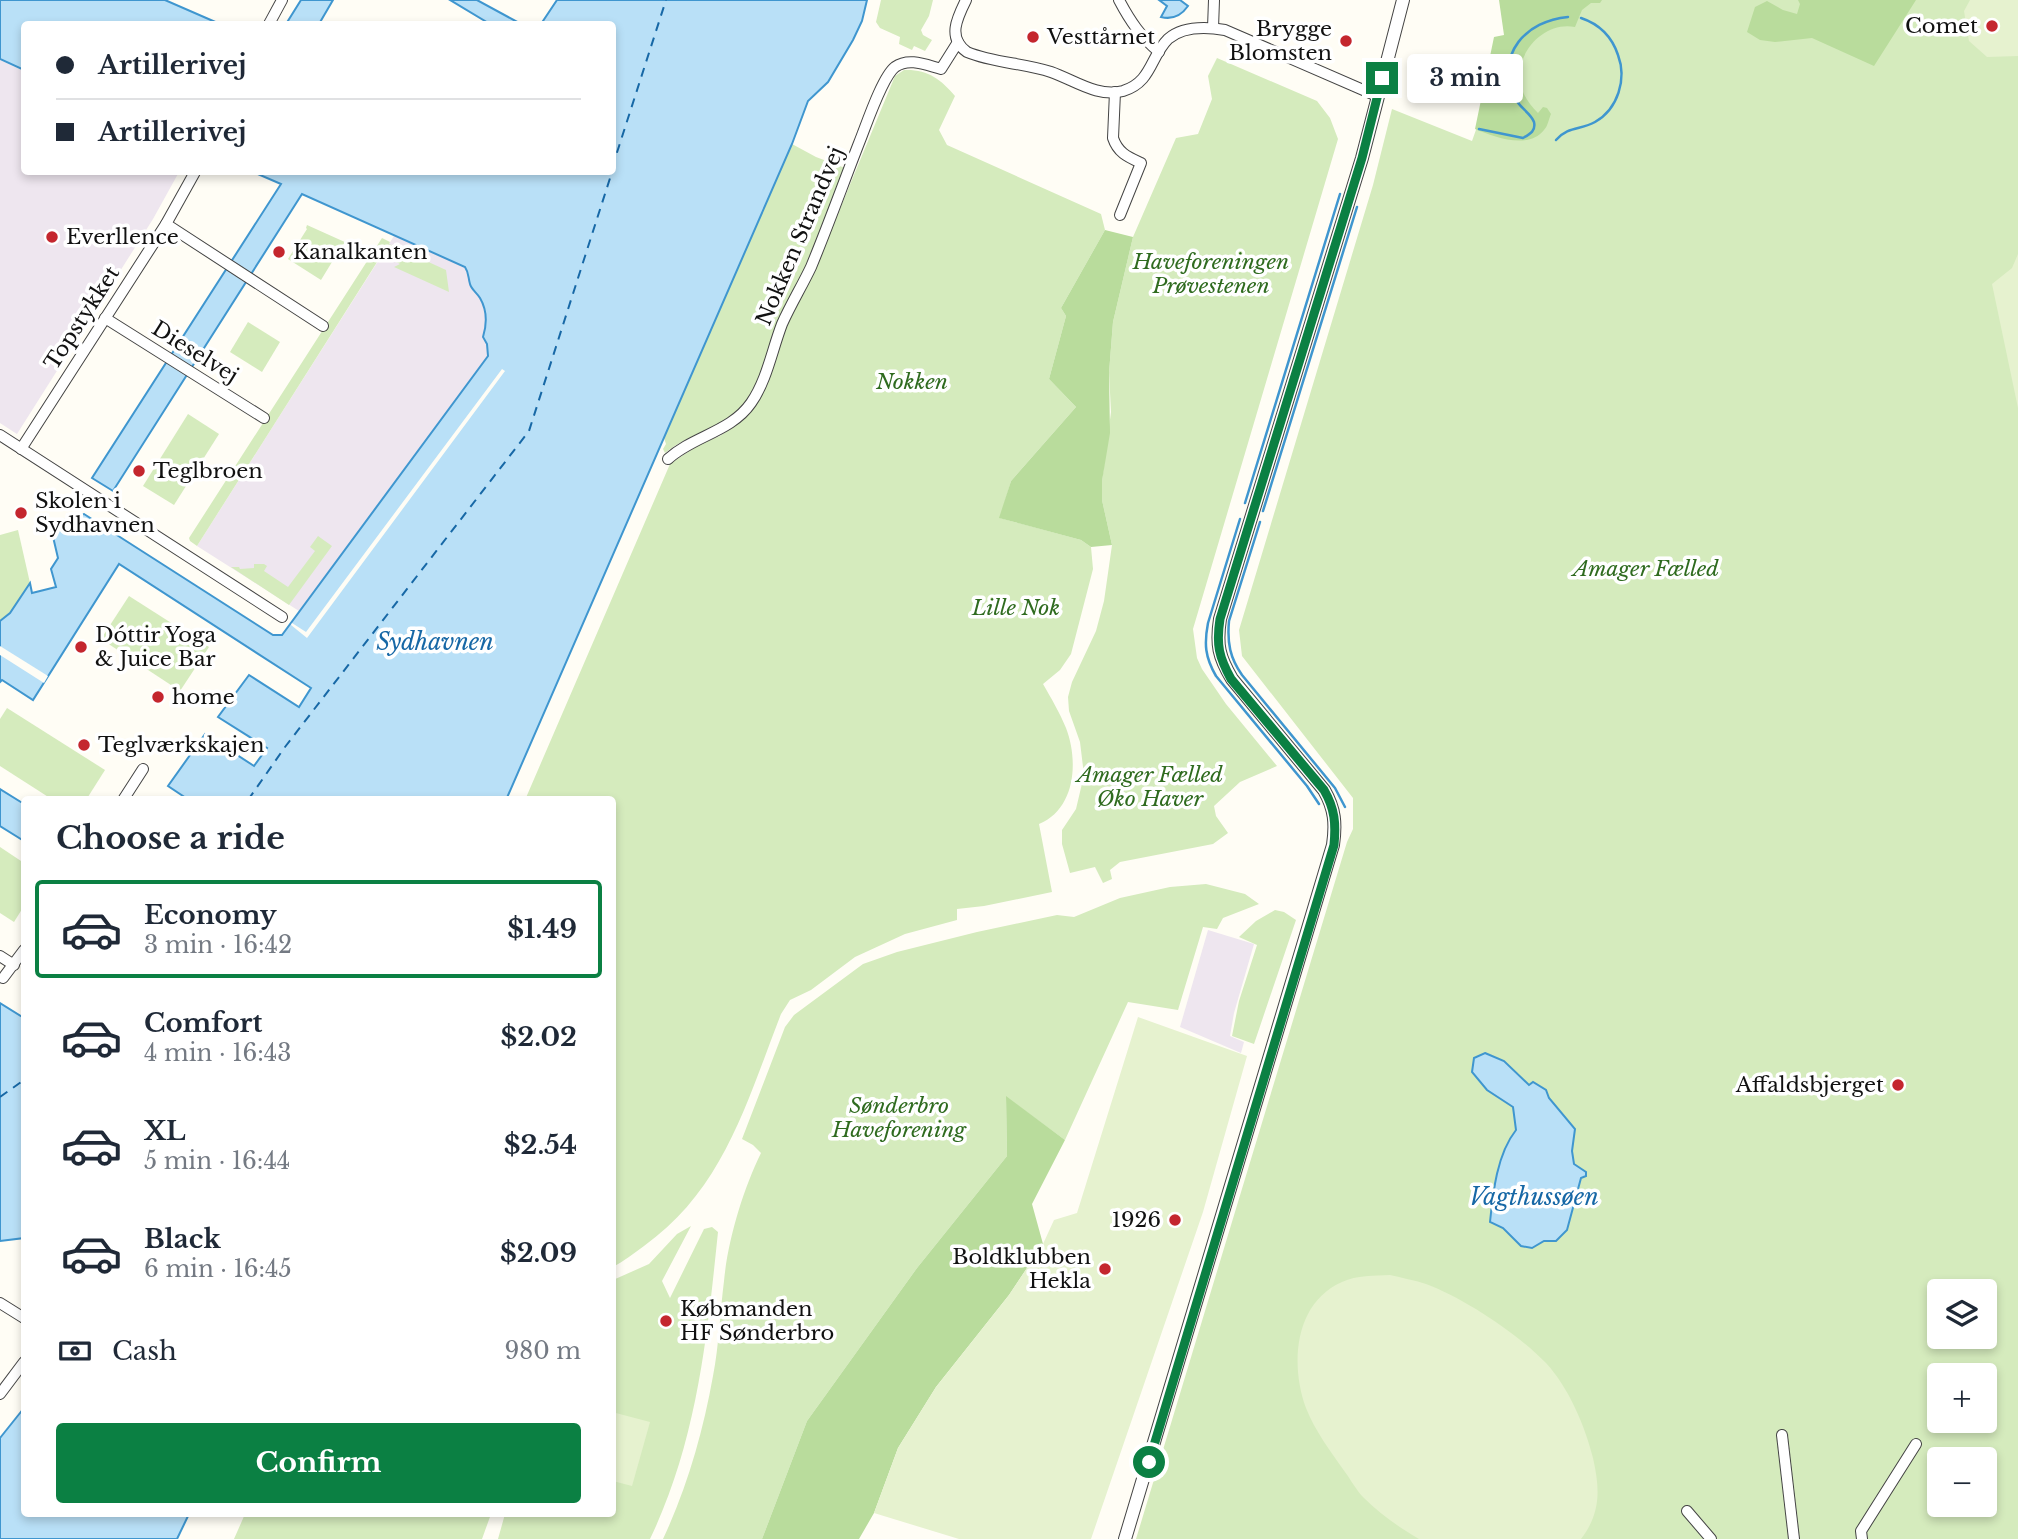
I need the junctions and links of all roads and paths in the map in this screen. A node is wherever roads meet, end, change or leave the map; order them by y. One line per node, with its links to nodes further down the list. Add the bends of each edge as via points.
1 (282, 0): 6 (street)
2 (966, 0): 8 (street, via 955,27)
3 (1119, 0): 9 (street, via 1145,41)
4 (1214, 0): 7 (street)
5 (1403, 0): 11 (street)
6 (271, 21)
7 (1213, 28): 9 (street, via 1177,34); 11 (street)
8 (958, 42): 10 (street, via 972,54 1048,71 1100,92); 20 (street, Nokken Strandvej, via 941,69 910,61 890,72 751,403 726,426 694,440)
9 (1159, 52): 10 (street, via 1142,79)
10 (1115, 92): 13 (street, via 1115,145 1141,163)
11 (1377, 96): 35 (street, via 1217,637 1231,679 1324,790 1336,827 1334,845)
12 (193, 175): 14 (street, Topstykket)
13 (1121, 215)
14 (166, 224): 15 (street, Topstykket); 16 (street)
15 (105, 318): 17 (street, Dieselvej); 19 (street, Topstykket)
16 (323, 326)
17 (264, 418)
18 (0, 435): 19 (street)
19 (21, 449): 21 (street)
20 (668, 459)
21 (282, 617)
22 (143, 769): 23 (street)
23 (126, 796)
24 (21, 954): 26 (street)
25 (0, 956): 26 (street)
26 (14, 965): 27 (street)
27 (3, 978)
28 (0, 1303): 29 (street)
29 (21, 1316)
30 (21, 1366): 31 (street)
31 (0, 1394)
32 (1782, 1436): 37 (street)
33 (1916, 1444): 38 (street, via 1861,1531)
34 (1687, 1511): 36 (street)
35 (1125, 1539)
36 (1712, 1539)
37 (1794, 1539)
38 (1862, 1539)

